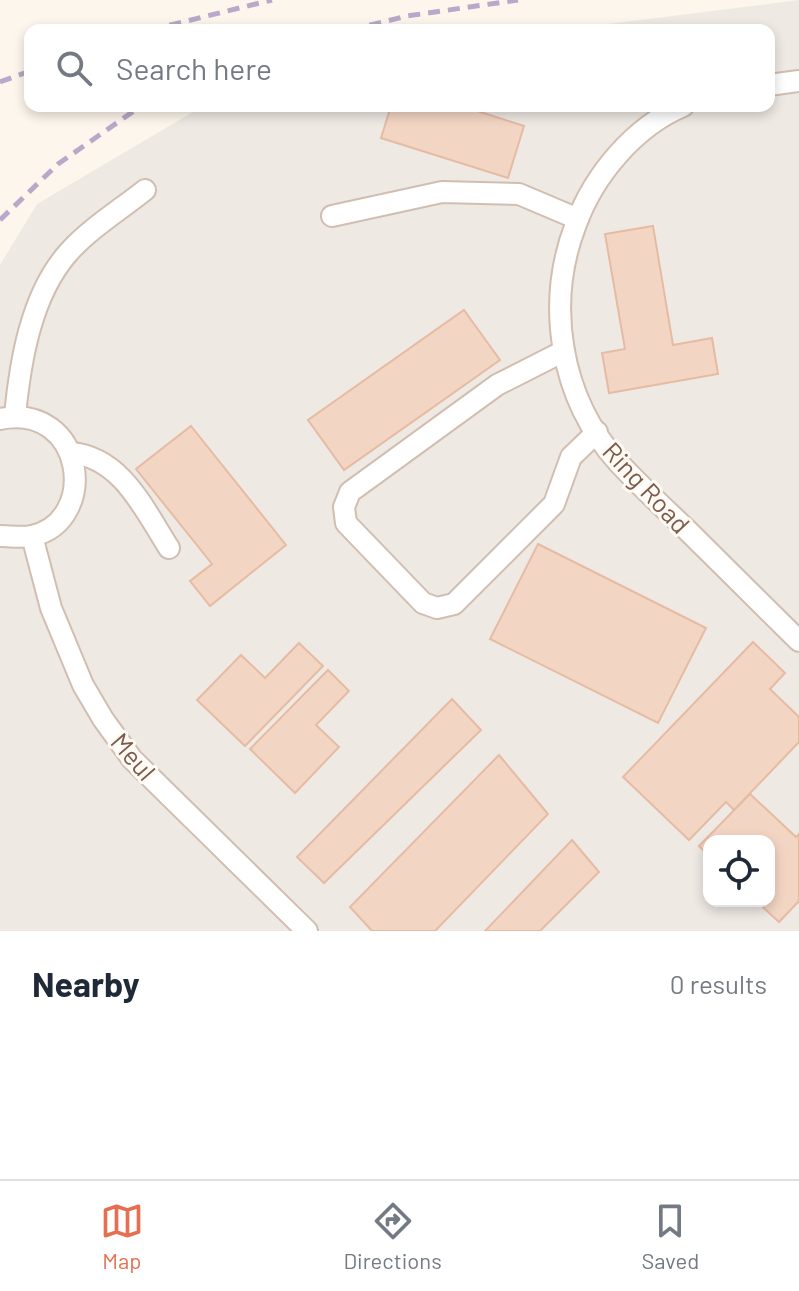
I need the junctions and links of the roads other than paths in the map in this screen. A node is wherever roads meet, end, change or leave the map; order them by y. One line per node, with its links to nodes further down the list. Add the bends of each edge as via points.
1 (799, 81): 2 (lane)
2 (775, 84)
3 (668, 112): 6 (lane, Ring Road, via 607,168)
4 (145, 190): 8 (lane, via 69,252 55,271)
5 (332, 216): 6 (lane, via 442,192 519,194)
6 (578, 219): 7 (lane, Ring Road, via 560,286)
7 (564, 351): 9 (lane, Ring Road, via 570,380); 9 (lane, via 497,385 350,492 344,507 346,523 423,603 437,608 454,604 554,504 571,457)
8 (8, 417): 10 (lane, via 41,422)
9 (597, 432): 14 (lane, Ring Road, via 616,460)
10 (71, 453): 12 (lane, via 76,472 70,504 50,527); 13 (lane, via 108,463)
11 (0, 536): 12 (lane)
12 (32, 536): 15 (lane, Meul, via 51,608 103,719 132,759)
13 (169, 548)
14 (799, 641)
15 (307, 931)

